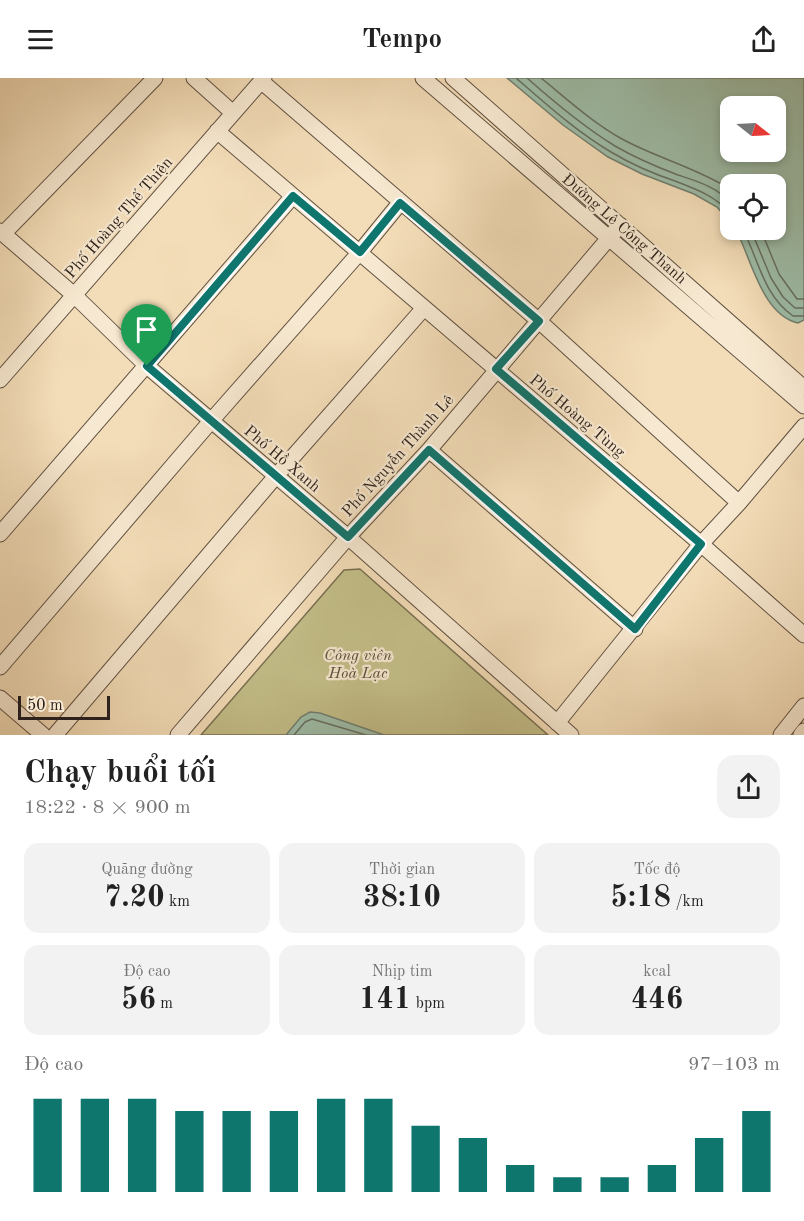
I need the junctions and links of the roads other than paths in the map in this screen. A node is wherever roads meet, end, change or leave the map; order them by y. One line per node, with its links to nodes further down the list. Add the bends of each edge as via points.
1 (155, 78): 11 (street)
2 (194, 78): 6 (street)
3 (423, 78): 12 (street, Đường Lê Công Thanh)
4 (453, 78): 10 (street, Đường Lê Công Thanh)
5 (262, 79): 6 (street, Phố Hoàng Thế Thiện); 9 (street)
6 (233, 113): 7 (street, Phố Hoàng Thế Thiện)
7 (217, 131): 8 (street, Phố Hoàng Tùng); 14 (street, Phố Hoàng Thế Thiện)
8 (293, 196): 13 (street, Phố Hoàng Tùng); 17 (street)
9 (400, 203): 13 (street); 16 (street)
10 (620, 225): 12 (street, Phố Nguyễn Thành Lê); 20 (street, Đường Lê Công Thanh)
11 (1, 233): 14 (street, Phố Hồ Xanh)
12 (609, 238): 16 (street, Phố Nguyễn Thành Lê); 21 (street, Đường Lê Công Thanh)
13 (360, 252): 15 (street, Phố Hoàng Tùng); 22 (street)
14 (74, 295): 17 (street, Phố Hồ Xanh); 19 (street, Phố Hoàng Thế Thiện)
15 (424, 308): 18 (street, Phố Hoàng Tùng); 25 (street)
16 (539, 321): 18 (street, Phố Nguyễn Thành Lê); 26 (street)
17 (147, 366): 22 (street, Phố Hồ Xanh); 27 (street)
18 (496, 369): 24 (street, Phố Nguyễn Thành Lê); 29 (street, Phố Hoàng Tùng)
19 (0, 381)
20 (804, 388)
21 (804, 406)
22 (211, 421): 25 (street, Phố Hồ Xanh); 32 (street)
23 (804, 426): 26 (street)
24 (429, 450): 28 (street, Phố Nguyễn Thành Lê); 30 (street)
25 (276, 476): 28 (street, Phố Hồ Xanh); 37 (street)
26 (740, 503): 29 (street)
27 (0, 534)
28 (348, 537): 35 (street, Phố Hồ Xanh); 38 (street, Phố Nguyễn Thành Lê)
29 (701, 544): 30 (street); 31 (street, Phố Hoàng Tùng)
30 (635, 629): 35 (street)
31 (804, 635)
32 (0, 667)
33 (0, 698): 36 (street)
34 (804, 706): 40 (street)
35 (557, 723): 39 (street, Phố Hồ Xanh)
36 (43, 735)
37 (55, 735)
38 (178, 735)
39 (571, 735)
40 (781, 735)

